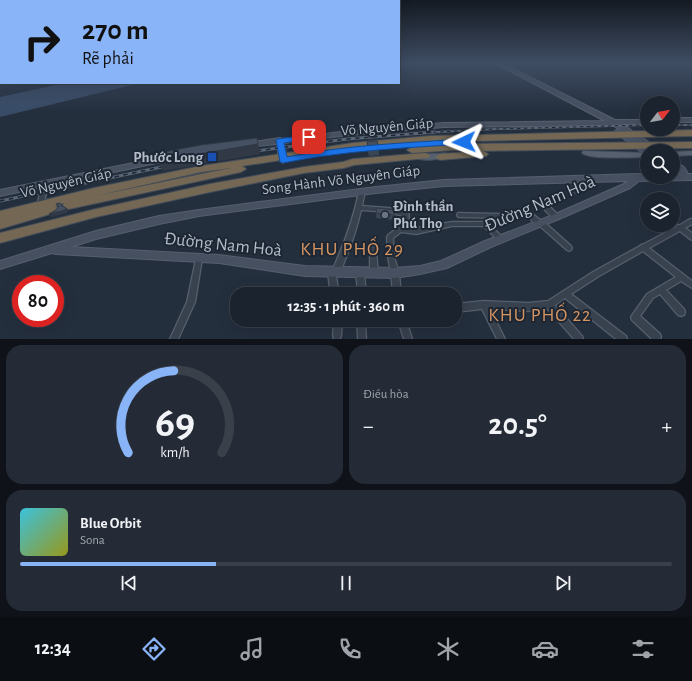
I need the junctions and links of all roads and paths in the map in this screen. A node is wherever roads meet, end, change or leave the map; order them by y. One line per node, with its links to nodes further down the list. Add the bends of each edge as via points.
1 (522, 79): 5 (main road)
2 (527, 79): 5 (main road)
3 (680, 120): 4 (main road)
4 (692, 120)
5 (606, 121): 6 (main road); 7 (main road, via 451,125); 11 (main road); 12 (main road)
6 (640, 121)
7 (349, 132): 10 (main road); 17 (main road)
8 (692, 133): 13 (highway, Võ Nguyên Giáp)
9 (692, 138): 14 (highway, Võ Nguyên Giáp)
10 (280, 140): 16 (main road); 33 (main road)
11 (643, 144)
12 (643, 144)
13 (653, 144)
14 (658, 144)
15 (680, 145): 23 (highway, Võ Nguyên Giáp)
16 (241, 146)
17 (353, 146): 19 (highway, Võ Nguyên Giáp, via 430,139); 24 (highway, Võ Nguyên Giáp)
18 (640, 146): 28 (highway, Võ Nguyên Giáp, via 522,140 441,142)
19 (640, 146)
20 (640, 146): 25 (highway, Võ Nguyên Giáp)
21 (640, 147): 25 (highway, Võ Nguyên Giáp, via 586,153)
22 (680, 147): 23 (highway, Võ Nguyên Giáp)
23 (692, 147)
24 (319, 150): 28 (highway); 33 (highway, Võ Nguyên Giáp)
25 (479, 152): 29 (highway); 34 (highway, Võ Nguyên Giáp, via 441,147 373,153)
26 (692, 153): 27 (main road)
27 (680, 154)
28 (310, 155): 33 (highway, Võ Nguyên Giáp)
29 (440, 155): 31 (main road, via 424,158)
30 (176, 156): 40 (main road)
31 (414, 156): 32 (highway); 35 (highway)
32 (425, 156)
33 (283, 158): 41 (highway, Võ Nguyên Giáp, via 265,158 201,169); 42 (highway, Võ Nguyên Giáp)
34 (342, 160): 35 (highway); 62 (highway, Võ Nguyên Giáp, via 216,182)
35 (353, 162): 64 (highway, via 210,188 96,213)
36 (680, 168): 39 (main road)
37 (680, 174): 39 (main road)
38 (638, 178): 39 (main road, Song Hành Võ Nguyên Giáp); 43 (main road, Song Hành Võ Nguyên Giáp, via 444,184); 54 (main road, Đường Nam Hoà, via 627,186)
39 (690, 179)
40 (46, 183): 44 (main road); 45 (street)
41 (94, 192): 42 (highway); 45 (highway, Võ Nguyên Giáp)
42 (126, 192): 46 (highway, Võ Nguyên Giáp)
43 (362, 192): 47 (street); 68 (main road, Song Hành Võ Nguyên Giáp, via 179,216 117,230)
44 (0, 193)
45 (40, 205): 51 (highway, Võ Nguyên Giáp)
46 (69, 205)
47 (360, 208): 60 (street, via 406,214); 72 (street, via 353,231)
48 (547, 208): 54 (street)
49 (53, 209): 56 (highway, Võ Nguyên Giáp)
50 (0, 211): 51 (main road, Võ Nguyên Giáp)
51 (16, 211): 53 (highway, Võ Nguyên Giáp)
52 (460, 214): 57 (street, via 529,214)
53 (0, 215)
54 (556, 217): 57 (main road, Đường Nam Hoà)
55 (692, 221): 58 (street)
56 (0, 224)
57 (540, 224): 65 (main road, Đường Nam Hoà); 67 (street)
58 (680, 227)
59 (680, 228): 63 (street)
60 (401, 229): 65 (street, via 416,231 452,224 485,224); 75 (street, via 390,237)
61 (670, 232): 66 (street)
62 (0, 233)
63 (692, 237)
64 (0, 238)
65 (501, 239): 75 (main road, Đường Nam Hoà, via 443,265)
66 (643, 247): 76 (street); 82 (street)
67 (569, 248)
68 (49, 250): 70 (main road, Đường Nam Hoà); 71 (main road, Song Hành Võ Nguyên Giáp)
69 (373, 250): 74 (street)
70 (199, 259): 72 (main road, Đường Nam Hoà); 91 (street, via 194,289)
71 (0, 265)
72 (334, 272): 73 (main road, Đường Nam Hoà); 78 (street)
73 (360, 272): 74 (main road, Đường Nam Hoà); 79 (street)
74 (374, 272): 75 (main road, Đường Nam Hoà)
75 (395, 273): 80 (street)
76 (682, 277): 77 (street); 81 (street)
77 (692, 285)
78 (334, 287)
79 (361, 287)
80 (396, 287)
81 (661, 289): 86 (street); 97 (street, via 650,296 635,317 657,337)
82 (566, 294): 83 (street); 96 (street)
83 (549, 304): 84 (street, via 528,307); 95 (street)
84 (484, 305): 85 (street); 94 (street)
85 (462, 307)
86 (681, 312)
87 (338, 327): 90 (street)
88 (361, 327): 92 (street)
89 (404, 327): 93 (street)
90 (337, 336)
91 (174, 339)
92 (362, 339)
93 (408, 339)
94 (501, 339)
95 (579, 339)
96 (622, 339)
97 (655, 339)

